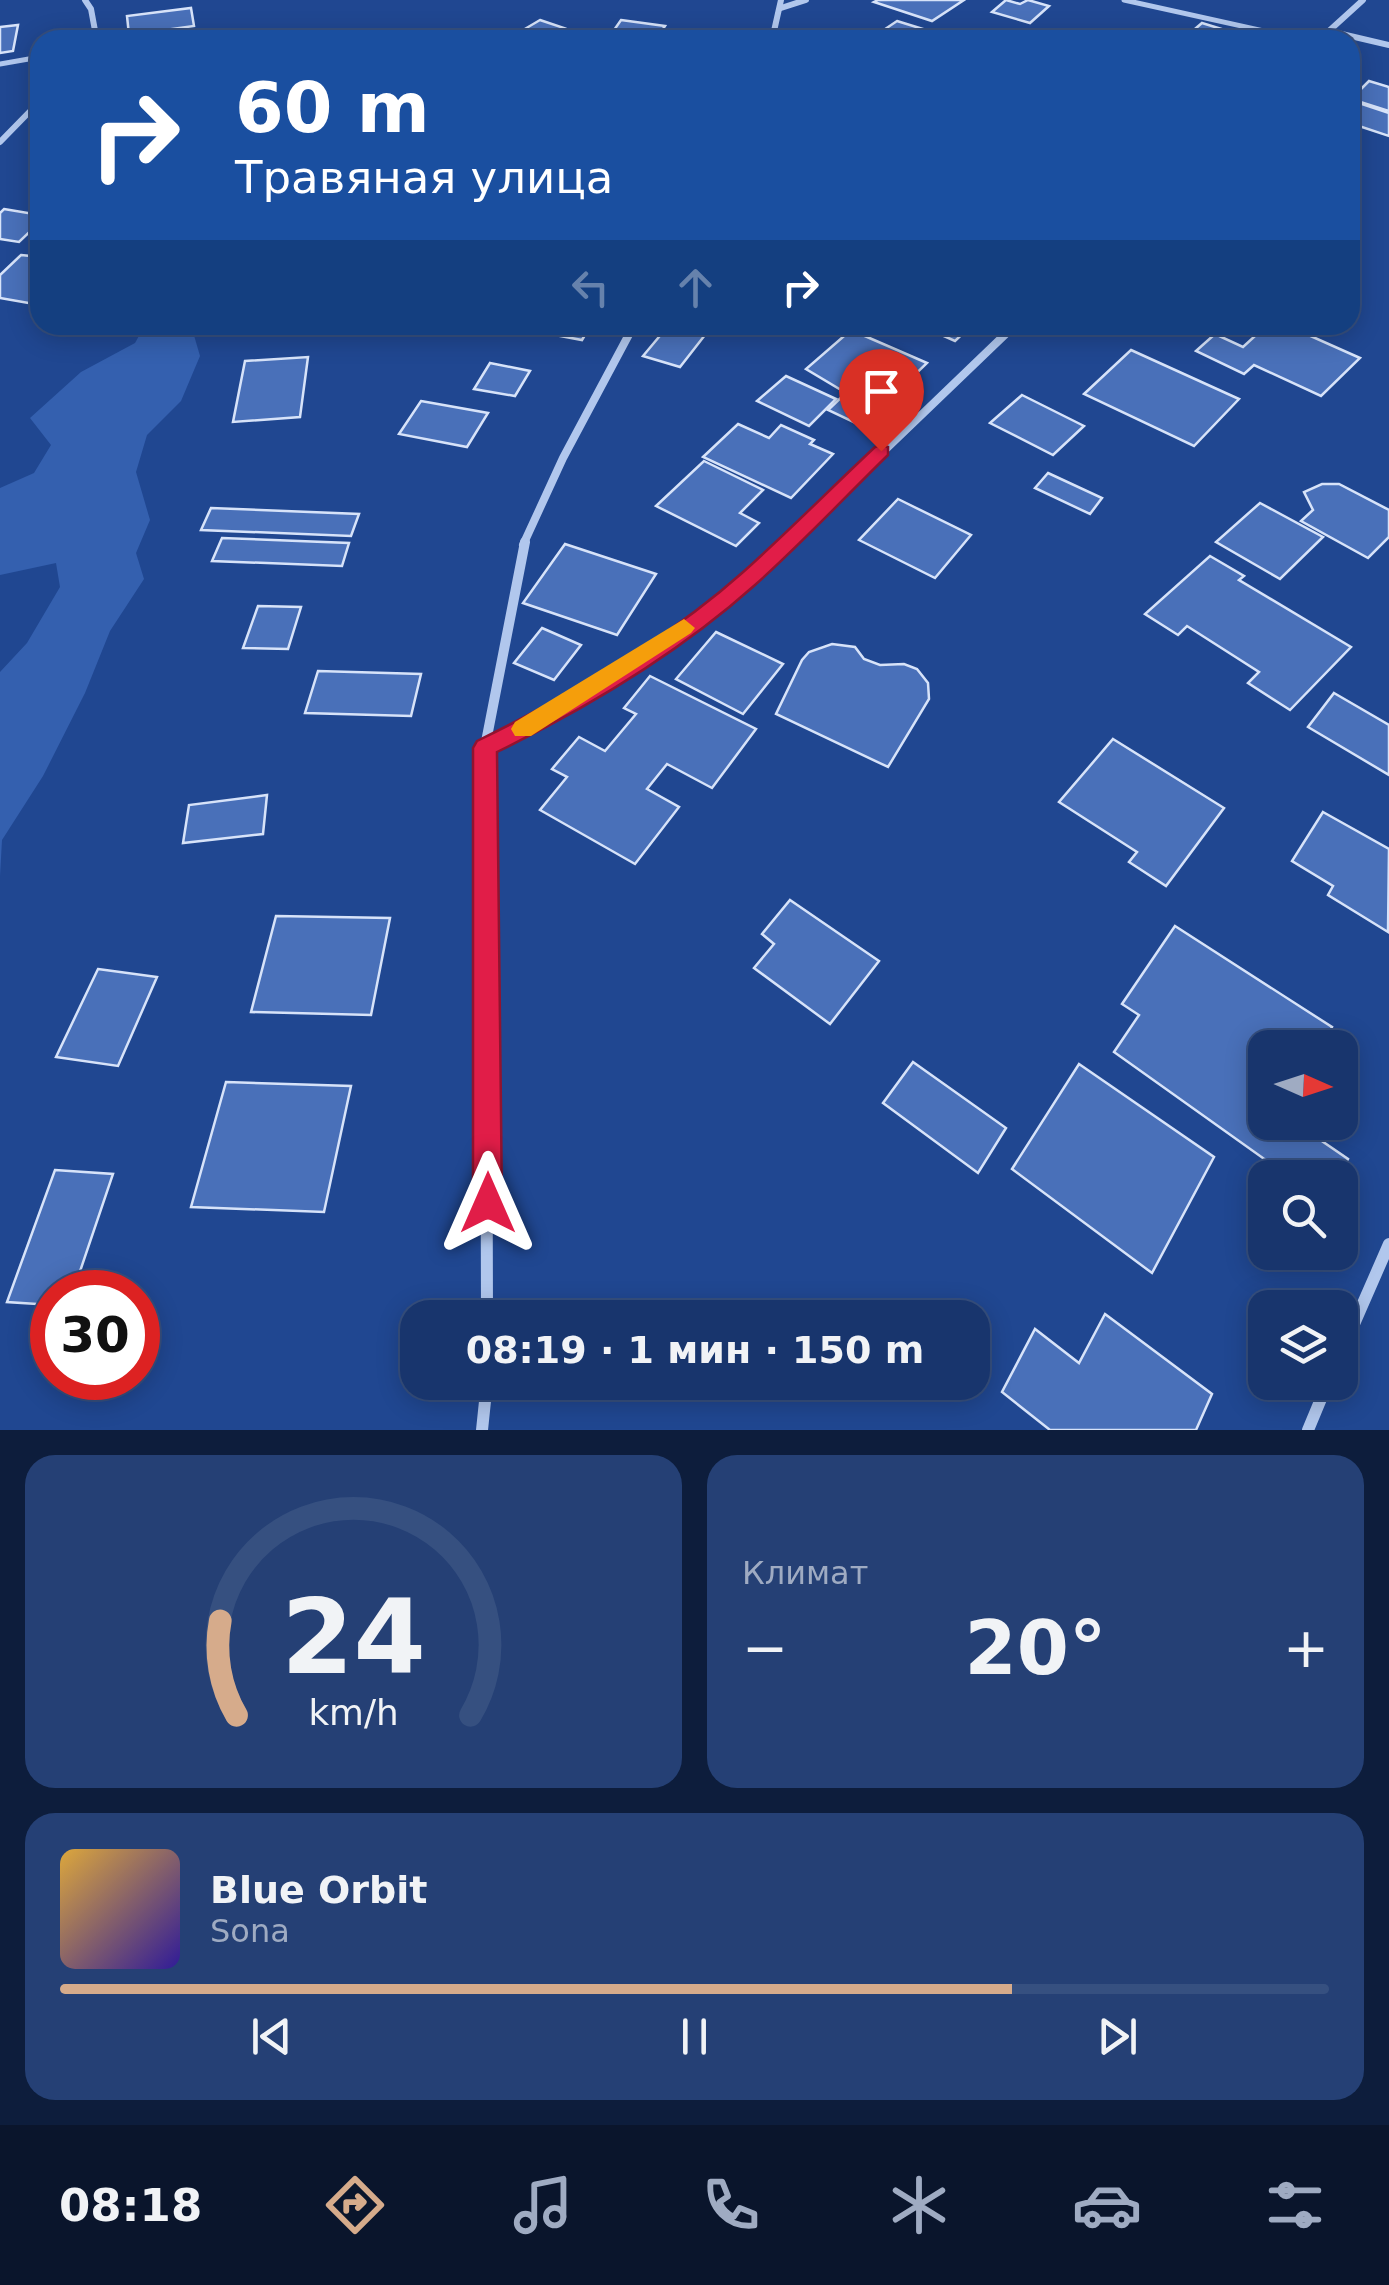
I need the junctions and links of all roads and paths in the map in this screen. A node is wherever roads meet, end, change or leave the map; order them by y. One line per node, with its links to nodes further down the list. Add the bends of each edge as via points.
1 (85, 0): 6 (street)
2 (806, 0): 5 (street)
3 (1124, 0): 8 (lane)
4 (1363, 0): 9 (street)
5 (781, 4): 7 (street)
6 (96, 30)
7 (774, 30)
8 (1260, 30)
9 (1330, 30)
10 (1360, 39): 11 (street)
11 (1389, 46)
12 (30, 60): 13 (lane)
13 (0, 64)
14 (30, 112): 15 (street)
15 (0, 142)
16 (629, 335): 18 (street, via 521,550)
17 (1004, 335): 18 (street, via 746,581 648,654)
18 (485, 748): 20 (street)
19 (1389, 1244): 21 (street)
20 (487, 1300)
21 (1358, 1315)
22 (485, 1400): 24 (street)
23 (1320, 1400): 25 (street)
24 (482, 1430)
25 (1308, 1430)

